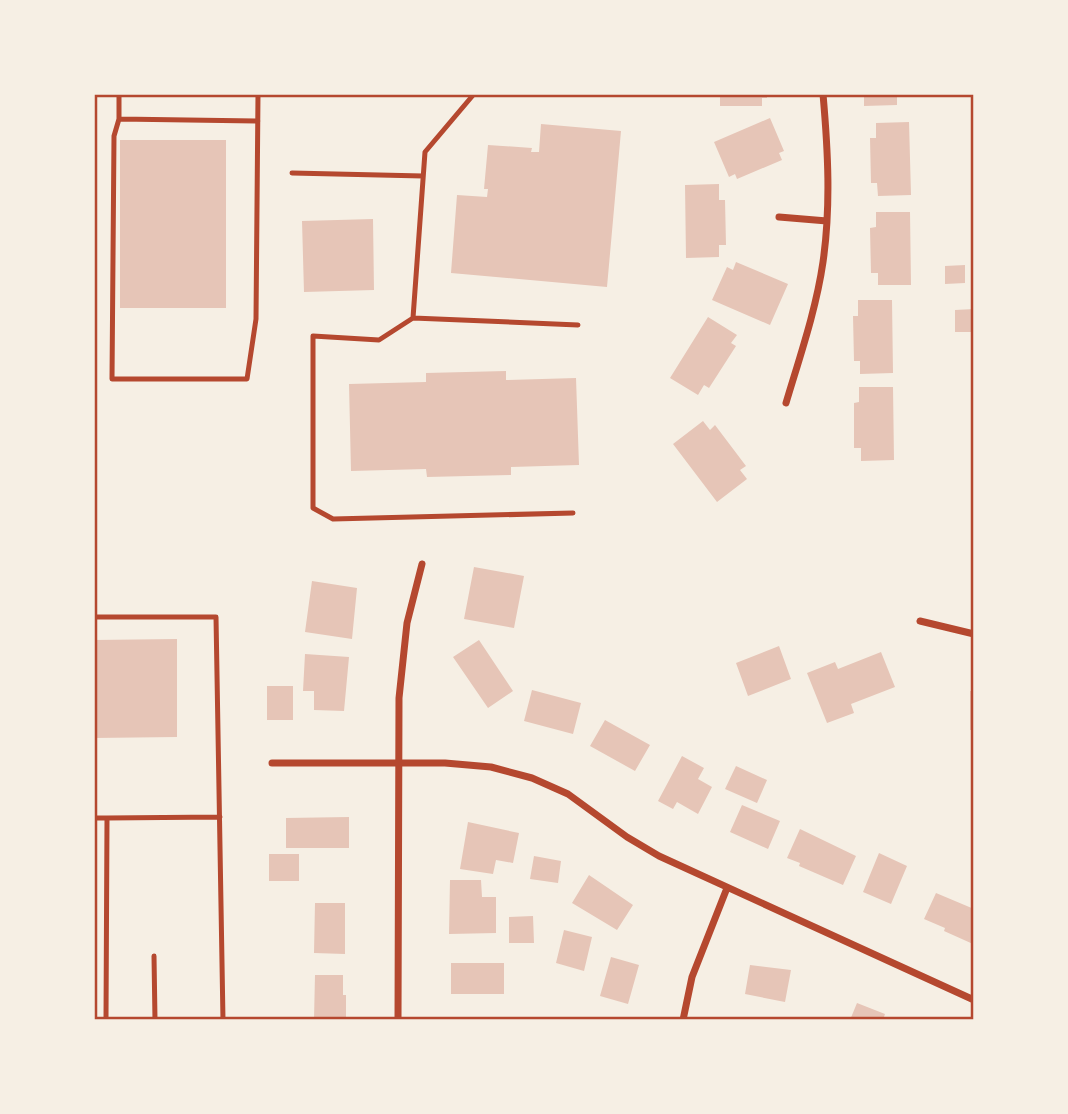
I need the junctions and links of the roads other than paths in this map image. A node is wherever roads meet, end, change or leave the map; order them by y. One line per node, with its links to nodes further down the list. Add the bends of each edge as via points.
1 (119, 94): 7 (lane)
2 (258, 94): 8 (lane)
3 (286, 94): 4 (lane)
4 (424, 94)
5 (474, 94): 10 (lane, via 425,152)
6 (823, 94): 12 (street)
7 (118, 119): 8 (lane); 8 (lane, via 114,136 112,379 247,379 256,319)
8 (258, 121)
9 (292, 173): 10 (lane)
10 (423, 176): 13 (lane)
11 (779, 217): 12 (street)
12 (827, 221): 15 (street, via 813,312)
13 (413, 318): 14 (lane); 16 (lane, via 379,340 313,336 313,509 333,519)
14 (578, 325)
15 (786, 403)
16 (573, 513)
17 (422, 564): 22 (street, via 401,660)
18 (94, 617): 23 (lane, via 216,617)
19 (920, 621): 20 (street)
20 (974, 634)
21 (272, 763): 22 (street)
22 (399, 764): 26 (street, via 491,767 532,778 568,794 659,856); 32 (street)
23 (220, 817): 25 (lane); 31 (lane)
24 (94, 818): 25 (lane)
25 (107, 818): 29 (lane)
26 (727, 888): 28 (street); 33 (street, via 692,977)
27 (154, 956): 30 (lane)
28 (974, 999)
29 (106, 1020)
30 (155, 1020)
31 (223, 1020)
32 (398, 1020)
33 (683, 1020)

